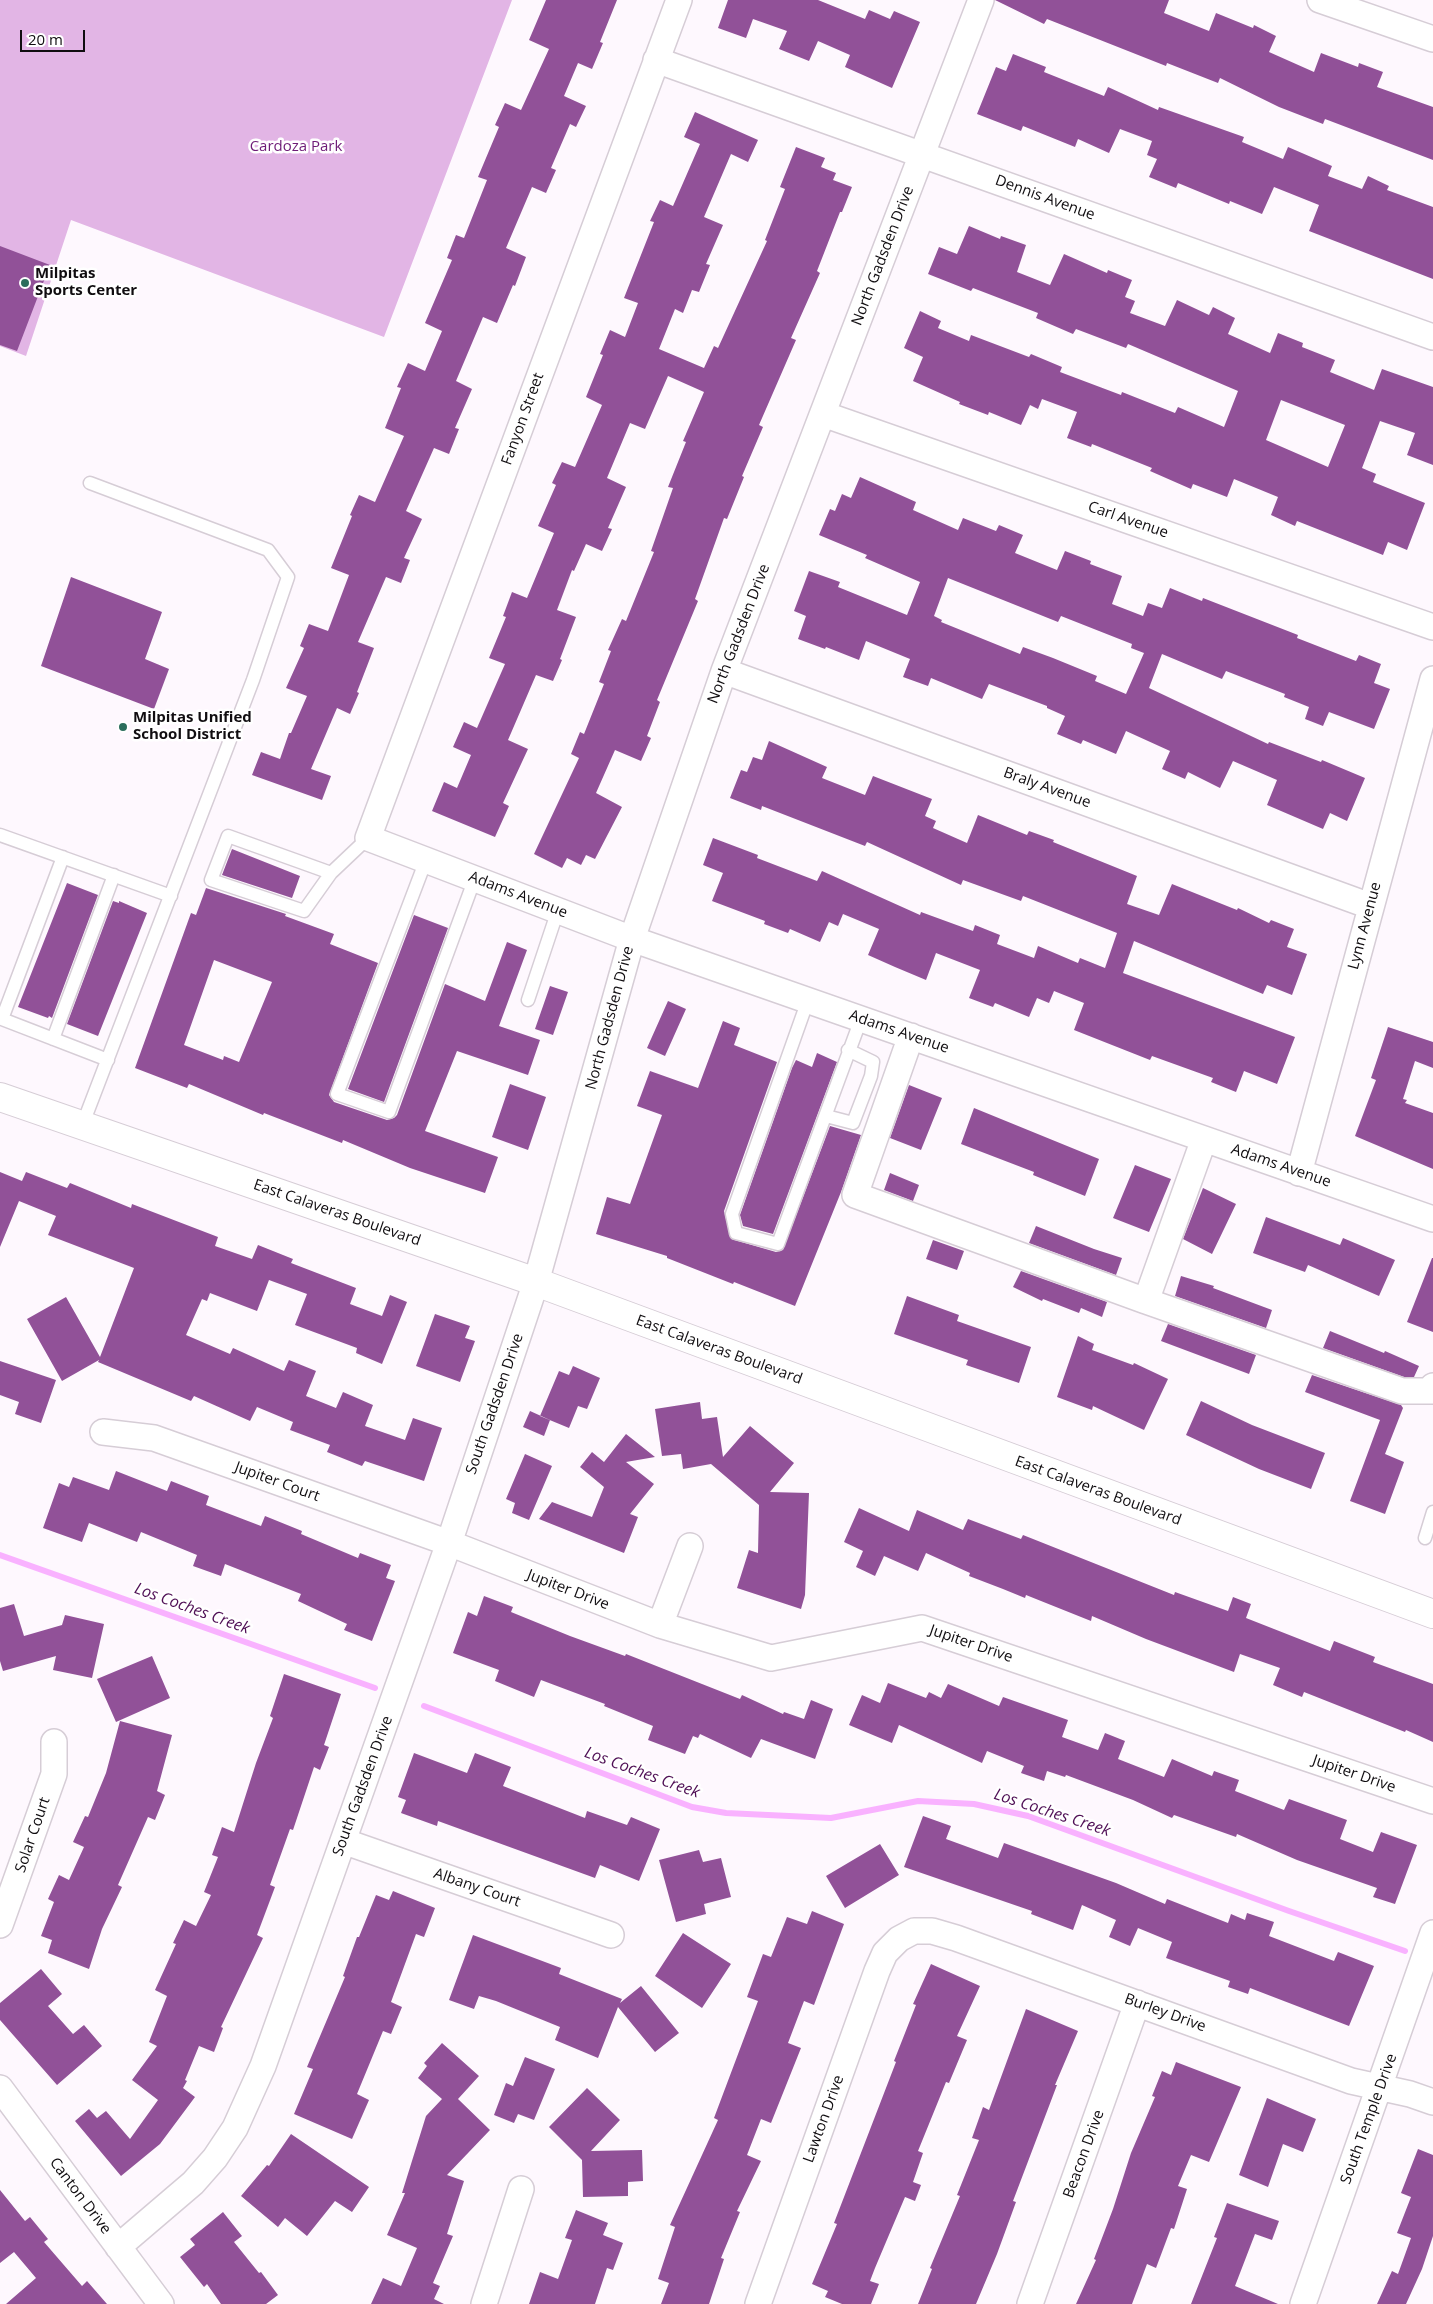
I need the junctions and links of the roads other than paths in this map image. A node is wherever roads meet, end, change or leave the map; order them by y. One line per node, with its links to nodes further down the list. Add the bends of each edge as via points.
1 (679, 0): 5 (street, Fanyon Street)
2 (981, 0): 6 (street, North Gadsden Drive)
3 (1320, 0): 4 (street)
4 (1433, 39)
5 (656, 60): 6 (street, Dennis Avenue); 14 (street, Fanyon Street)
6 (921, 153): 7 (street, Dennis Avenue); 8 (street, North Gadsden Drive)
7 (1433, 337)
8 (823, 414): 10 (street, Carl Avenue); 11 (street, North Gadsden Drive)
9 (90, 483): 20 (lane, via 268,550 288,577 253,680)
10 (1433, 627)
11 (724, 670): 21 (street, Braly Avenue); 23 (street, North Gadsden Drive)
12 (1433, 680): 21 (street, Lynn Avenue)
13 (0, 835): 15 (lane)
14 (368, 838): 16 (street, Adams Avenue); 17 (lane)
15 (63, 857): 18 (lane); 26 (lane)
16 (426, 860): 19 (street, Adams Avenue); 19 (lane, via 337,1094 389,1112)
17 (331, 873): 17 (lane, via 304,911 211,880 228,836)
18 (114, 875): 20 (lane); 29 (lane)
19 (475, 878): 22 (street, Adams Avenue)
20 (171, 896): 31 (lane)
21 (1370, 906): 36 (street, Lynn Avenue)
22 (558, 910): 23 (street, Adams Avenue); 24 (lane)
23 (632, 939): 25 (street, Adams Avenue); 38 (street, North Gadsden Drive)
24 (528, 1000)
25 (808, 1000): 27 (street, Adams Avenue); 33 (lane, via 732,1214 736,1233 778,1244)
26 (1, 1019): 29 (lane)
27 (860, 1019): 28 (street, Adams Avenue); 30 (lane)
28 (911, 1036): 35 (street, Adams Avenue); 39 (street, via 855,1195)
29 (53, 1039): 31 (lane)
30 (848, 1050): 33 (lane); 33 (lane, via 873,1062 871,1076 853,1123)
31 (108, 1060): 34 (lane)
32 (0, 1098): 34 (main road, East Calaveras Boulevard)
33 (826, 1116)
34 (82, 1126): 38 (main road, East Calaveras Boulevard)
35 (1204, 1139): 36 (street, Adams Avenue); 39 (street)
36 (1299, 1172): 37 (street, Adams Avenue)
37 (1433, 1219)
38 (536, 1282): 44 (street, South Gadsden Drive); 46 (main road, East Calaveras Boulevard)
39 (1146, 1302): 40 (street, via 1402,1391 1431,1391)
40 (1433, 1386)
41 (103, 1432): 44 (street, Jupiter Court, via 154,1438)
42 (1433, 1512): 43 (lane)
43 (1425, 1538)
44 (449, 1543): 47 (street, Jupiter Drive); 50 (street, South Gadsden Drive)
45 (690, 1546): 47 (street)
46 (1433, 1614)
47 (660, 1626): 49 (street, Jupiter Drive, via 771,1658 922,1628)
48 (54, 1742): 51 (street, Solar Court, via 54,1774)
49 (1433, 1800)
50 (343, 1841): 53 (street, Albany Court); 60 (street, South Gadsden Drive, via 263,2066 235,2128 193,2183)
51 (0, 1925)
52 (1433, 1933): 56 (street, South Temple Drive)
53 (611, 1935)
54 (899, 1939): 55 (street, Burley Drive, via 914,1932 940,1934); 63 (street, Lawton Drive, via 884,1953 877,1971)
55 (1137, 2003): 56 (street, Burley Drive, via 1351,2081); 64 (street, Beacon Drive)
56 (1380, 2087): 58 (street, Burley Drive); 65 (street, South Temple Drive)
57 (0, 2088): 60 (street, Canton Drive)
58 (1433, 2102)
59 (521, 2190): 62 (street)
60 (118, 2247): 61 (street, Canton Drive)
61 (160, 2304)
62 (484, 2304)
63 (758, 2304)
64 (1030, 2304)
65 (1303, 2304)

